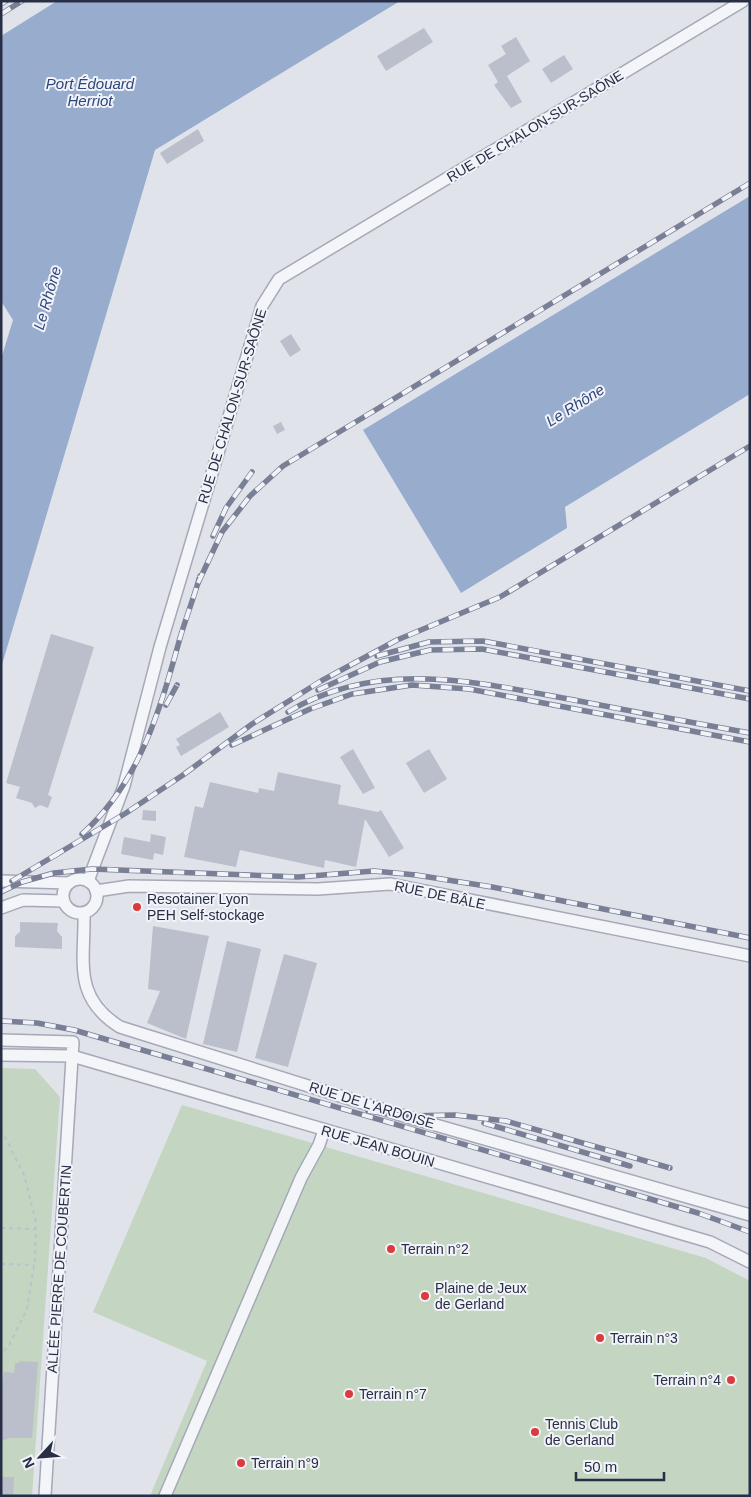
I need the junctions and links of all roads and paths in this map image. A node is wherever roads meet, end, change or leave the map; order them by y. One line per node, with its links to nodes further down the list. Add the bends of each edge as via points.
1 (743, 1): 3 (street, RUE DE CHALON-SUR-SAÔNE, via 279,279 262,306 160,647 124,786)
2 (1, 881): 4 (street)
3 (88, 881): 4 (street, via 78,879); 5 (street)
4 (69, 882): 6 (street)
5 (96, 891): 8 (street, via 96,902); 9 (street, RUE DE BÂLE, via 129,886 318,889 390,884)
6 (63, 900): 7 (street, via 23,900); 8 (street, via 69,909)
7 (1, 908)
8 (84, 913): 15 (street, RUE DE L'ARDOISE, via 83,977 88,996 104,1017 120,1027 404,1116)
9 (750, 956)
10 (1, 1040): 12 (street, ALLÉE PIERRE DE COUBERTIN, via 73,1042)
11 (1, 1055): 12 (street, RUE JEAN BOUIN)
12 (72, 1056): 14 (street, RUE JEAN BOUIN); 22 (street, ALLÉE PIERRE DE COUBERTIN)
13 (1, 1128): 17 (path, via 24,1175)
14 (324, 1130): 18 (street, RUE JEAN BOUIN, via 710,1242); 23 (street)
15 (750, 1214)
16 (1, 1228): 17 (path)
17 (35, 1228): 20 (path)
18 (750, 1262)
19 (1, 1264): 20 (path)
20 (34, 1265): 21 (path, via 27,1309)
21 (1, 1354)
22 (45, 1496)
23 (165, 1496)

